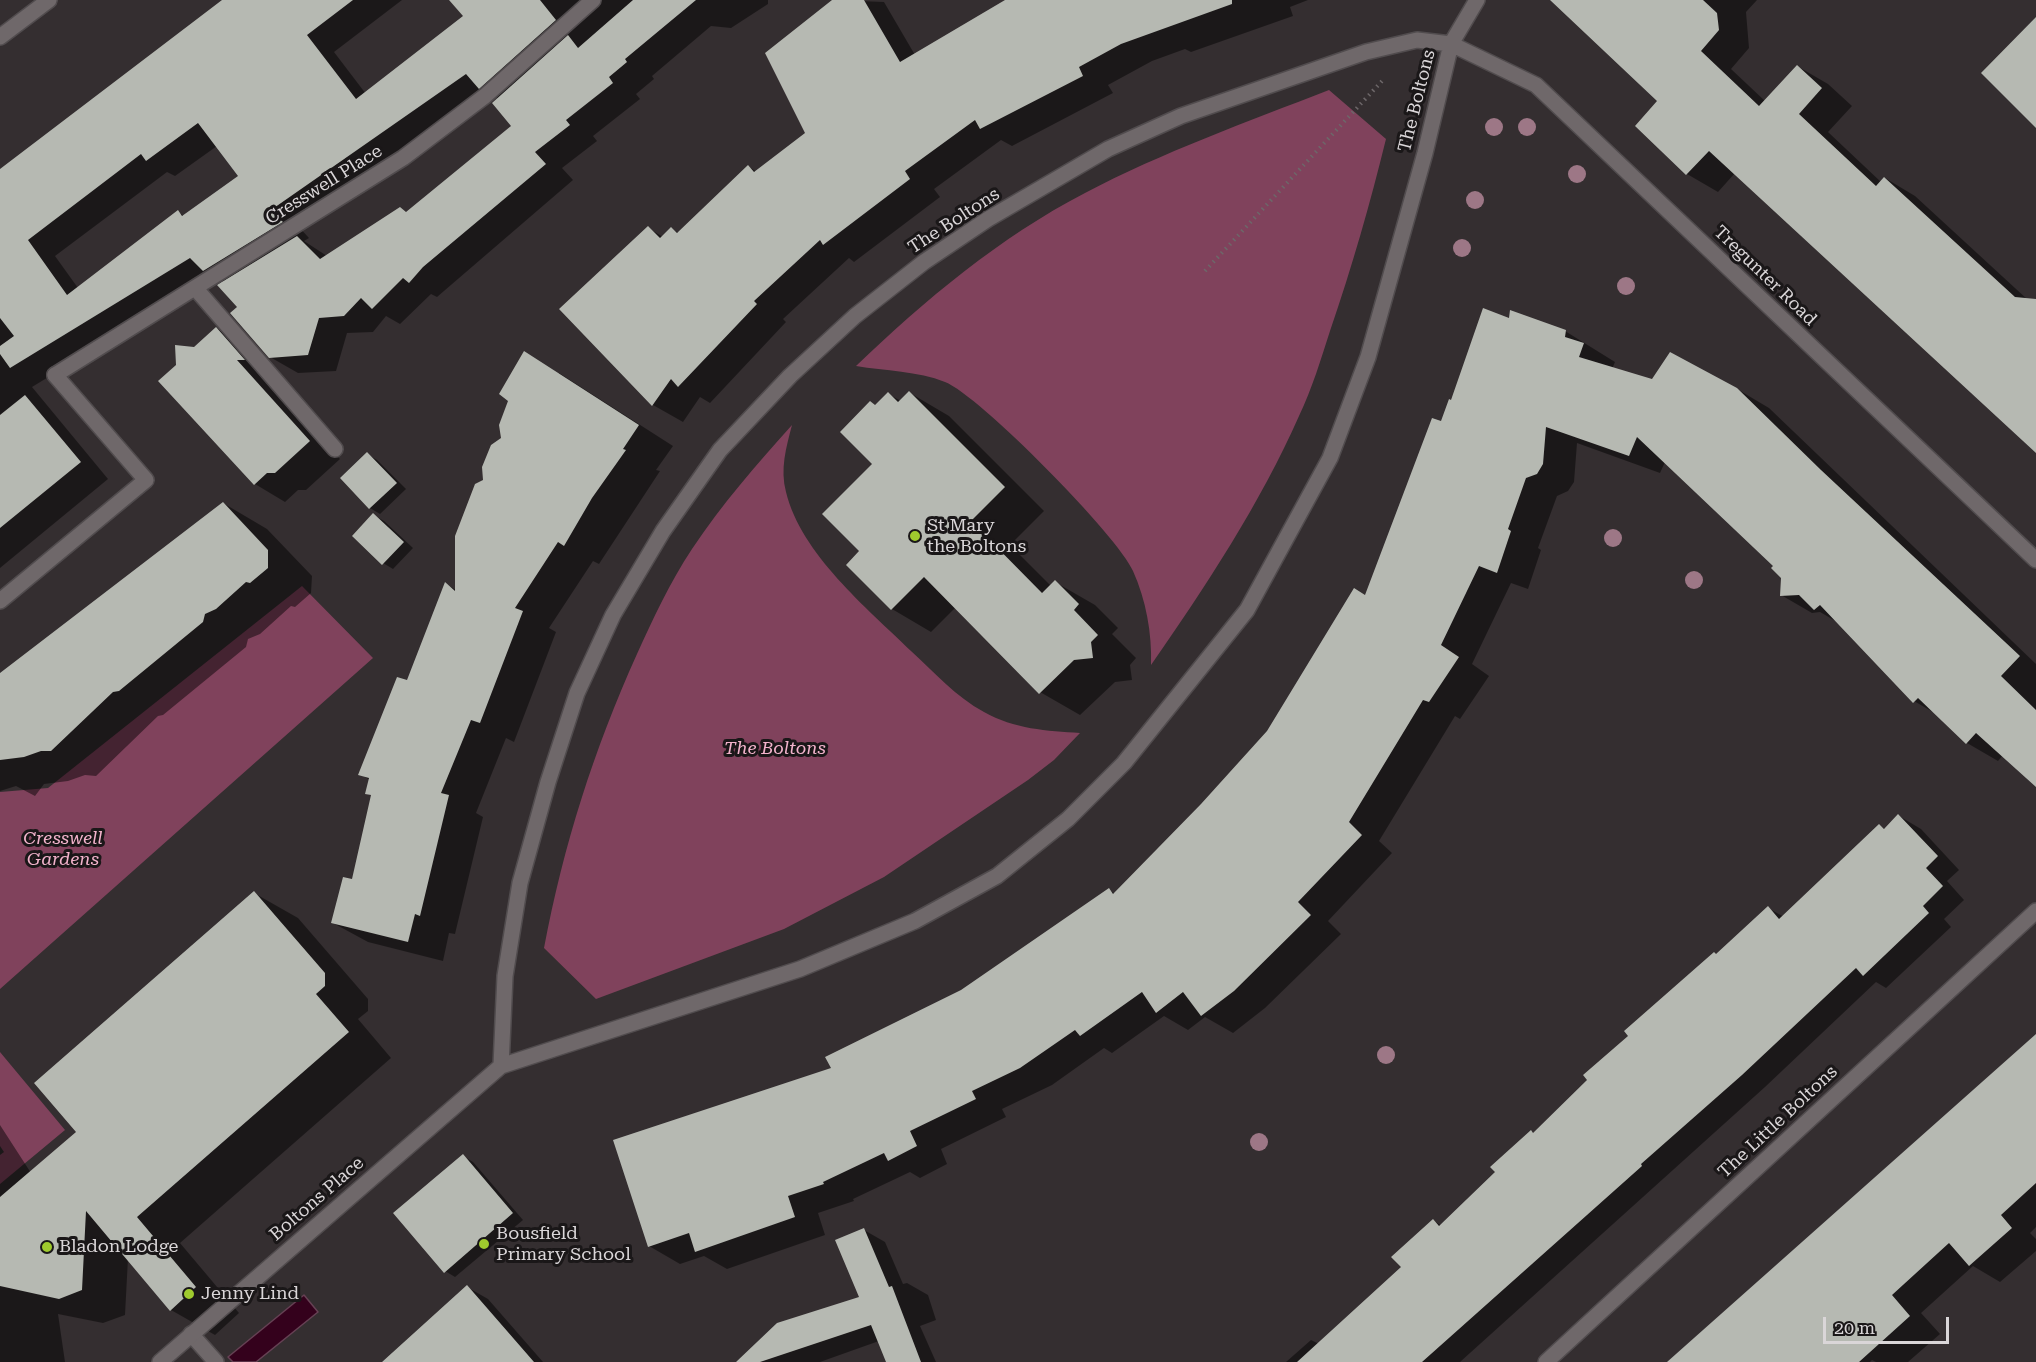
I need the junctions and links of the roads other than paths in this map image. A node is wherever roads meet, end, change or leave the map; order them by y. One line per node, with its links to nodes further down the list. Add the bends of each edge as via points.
1 (49, 0): 4 (street)
2 (593, 0): 6 (street, Cresswell Place, via 485,96 403,158)
3 (1477, 0): 5 (street)
4 (0, 37)
5 (1451, 44): 8 (street, Tregunter Road, via 1536,85); 11 (street, The Boltons, via 1375,334 1330,458 1247,610 1124,763 1068,819 997,876 915,921 800,969); 11 (street, The Boltons, via 1417,40 1366,52 1181,116 1108,149 988,219 855,315 720,450 663,531 613,615 577,693 520,884 505,976)
6 (196, 289): 7 (street); 9 (street, Cresswell Place, via 55,375 146,480)
7 (335, 448)
8 (2036, 560)
9 (0, 601)
10 (2036, 911): 15 (street, The Little Boltons)
11 (501, 1066): 12 (street, Boltons Place)
12 (191, 1334): 13 (street, Boltons Place); 14 (street)
13 (160, 1362)
14 (216, 1362)
15 (1546, 1362)

